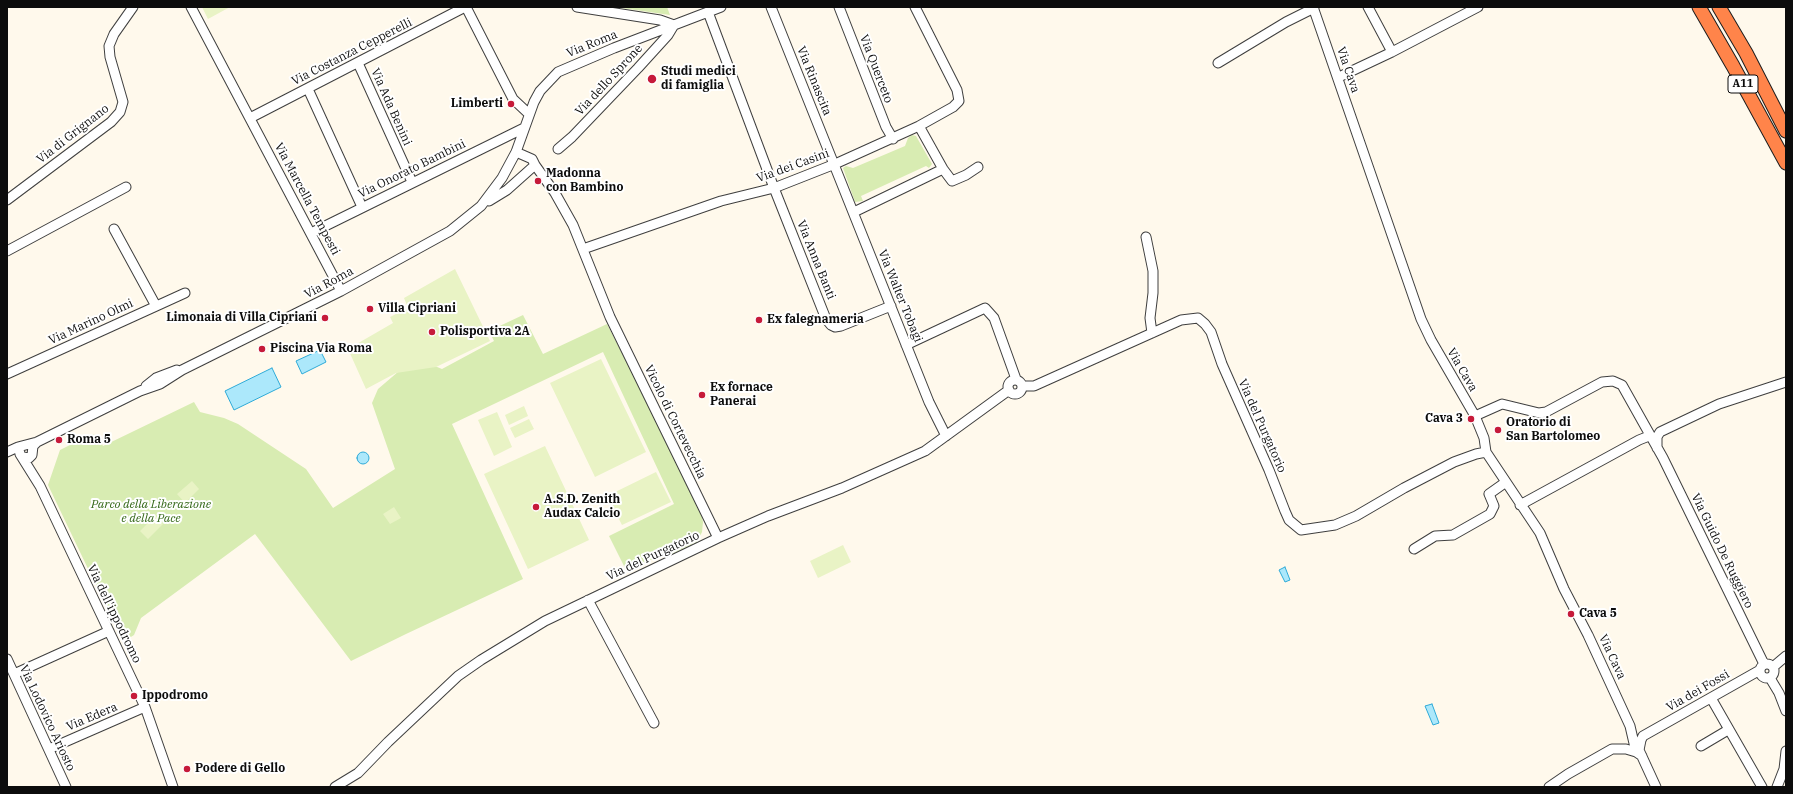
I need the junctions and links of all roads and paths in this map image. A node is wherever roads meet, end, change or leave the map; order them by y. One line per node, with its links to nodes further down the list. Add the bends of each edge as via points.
1 (133, 7): 37 (street, Via di Grignano, via 114,34 110,46 110,56 123,102 120,112 111,122)
2 (191, 7): 22 (street, Via Marcella Tempesti)
3 (466, 7): 17 (street, Via Costanza Cepperelli); 21 (street, via 513,99)
4 (577, 7): 15 (street, via 660,20)
5 (721, 7): 14 (street, Via Roma)
6 (770, 7): 30 (street, Via Rinascita)
7 (839, 7): 26 (street, Via Querceto)
8 (915, 7): 23 (street, Via dei Casini, via 957,90 959,101)
9 (1313, 7): 18 (street); 19 (street, Via Cava)
10 (1368, 7): 16 (street)
11 (1478, 7): 16 (street)
12 (1698, 7): 29 (highway, A11)
13 (1719, 7): 25 (highway, A11)
14 (708, 12): 15 (street, Via Roma); 36 (street)
15 (674, 25): 21 (street, Via Roma, via 558,72 540,91); 27 (street, Via dello Sprone, via 638,68 572,137)
16 (1392, 52): 19 (street)
17 (358, 63): 20 (street, Via Costanza Cepperelli); 34 (street, Via Ada Benini)
18 (1218, 63)
19 (1339, 77): 57 (street, Via Cava, via 1421,319)
20 (308, 89): 22 (street, Via Costanza Cepperelli); 39 (street)
21 (529, 114): 24 (street, Via Roma)
22 (250, 118): 42 (street, Via Marcella Tempesti)
23 (919, 126): 26 (street, Via dei Casini); 33 (street)
24 (524, 128): 28 (street, Via Roma); 34 (street, Via Onorato Bambini)
25 (1786, 131)
26 (893, 139): 30 (street, Via dei Casini)
27 (558, 148)
28 (516, 152): 31 (street, via 532,159); 38 (street, Via Roma, via 502,178)
29 (1786, 163)
30 (835, 164): 36 (street, Via dei Casini); 40 (street, Via Walter Tobagi)
31 (534, 165): 38 (street, Via Roma, via 507,190); 44 (street, via 555,193)
32 (978, 167): 33 (street, via 952,181)
33 (943, 169): 40 (street)
34 (412, 182): 39 (street, Via Onorato Bambini)
35 (126, 187): 45 (street)
36 (774, 188): 44 (street, Via dei Casini, via 721,201); 49 (street, Via Anna Banti, via 830,325 841,326)
37 (7, 200)
38 (481, 206): 46 (street, Via Roma, via 450,231)
39 (362, 207): 42 (street, Via Onorato Bambini)
40 (854, 212): 49 (street, Via Walter Tobagi)
41 (114, 229): 48 (street)
42 (311, 233): 46 (street, Via Marcella Tempesti)
43 (1146, 237): 50 (street, via 1153,271 1150,318)
44 (583, 249): 66 (street, Vicolo di Cortevecchia, via 610,317)
45 (7, 251)
46 (341, 291): 60 (street, Via Roma, via 182,370 164,374 140,391)
47 (185, 293): 48 (street, Via Marino Olmi)
48 (156, 306): 52 (street, Via Marino Olmi)
49 (891, 306): 51 (street, Via Walter Tobagi)
50 (1152, 333): 55 (street, Via del Purgatorio, via 1034,386); 63 (street, Via del Purgatorio, via 1189,318 1198,318 1205,324 1211,332 1222,364 1285,511 1300,530 1335,524 1356,516 1454,462)
51 (906, 345): 53 (street, via 985,308 994,318); 58 (street, Via Walter Tobagi)
52 (7, 374)
53 (1016, 379): 55 (street); 56 (street, via 1009,382)
54 (1786, 382): 61 (street, via 1719,404 1660,432 1657,437)
55 (1023, 386): 56 (street, via 1016,394)
56 (1009, 390): 58 (street, Via del Purgatorio)
57 (1475, 416): 59 (street, Via Guido De Ruggiero, via 1502,404 1539,413 1546,412 1602,382 1613,381 1622,385); 63 (street, Via Cava, via 1484,438)
58 (946, 436): 66 (street, Via del Purgatorio, via 925,451 870,476)
59 (1649, 436): 61 (street, Via Guido De Ruggiero); 65 (street)
60 (25, 448): 62 (street, Via Roma); 69 (street, Via dell'ippodromo, via 40,486)
61 (1658, 449): 72 (street, Via Guido De Ruggiero)
62 (7, 452)
63 (1486, 452): 64 (street, Via Cava)
64 (1506, 482): 65 (street, Via Cava); 67 (street, via 1489,494 1494,506 1490,514 1453,535 1435,536)
65 (1520, 505): 82 (street, Via Cava, via 1540,533 1630,726)
66 (718, 538): 68 (street, Via del Purgatorio)
67 (1414, 549)
68 (588, 600): 77 (street); 89 (street, Via del Purgatorio, via 545,621 458,676 358,773)
69 (109, 631): 73 (street); 75 (street, Via dell'ippodromo)
70 (1786, 656): 72 (street, Via dei Fossi)
71 (7, 659): 73 (street, Via Lodovico Ariosto)
72 (1766, 667): 74 (street, Via dei Fossi); 76 (street, via 1774,674 1770,678)
73 (14, 674): 80 (street, Via Lodovico Ariosto)
74 (1711, 698): 78 (street); 82 (street, Via dei Fossi, via 1648,732 1641,740)
75 (145, 707): 80 (street, Via Edera); 83 (street, Via dell'ippodromo)
76 (1786, 711)
77 (654, 723)
78 (1728, 730): 79 (street); 92 (street)
79 (1701, 746)
80 (49, 749): 86 (street, Via Lodovico Ariosto)
81 (1786, 751): 85 (street, via 1784,769)
82 (1639, 754): 90 (street, via 1626,749 1612,749); 91 (street)
83 (169, 775): 87 (street); 88 (street, Via dell'ippodromo)
84 (1786, 781): 85 (street)
85 (1777, 786)
86 (66, 787)
87 (167, 787)
88 (173, 787)
89 (335, 787)
90 (1549, 787)
91 (1656, 787)
92 (1762, 787)

